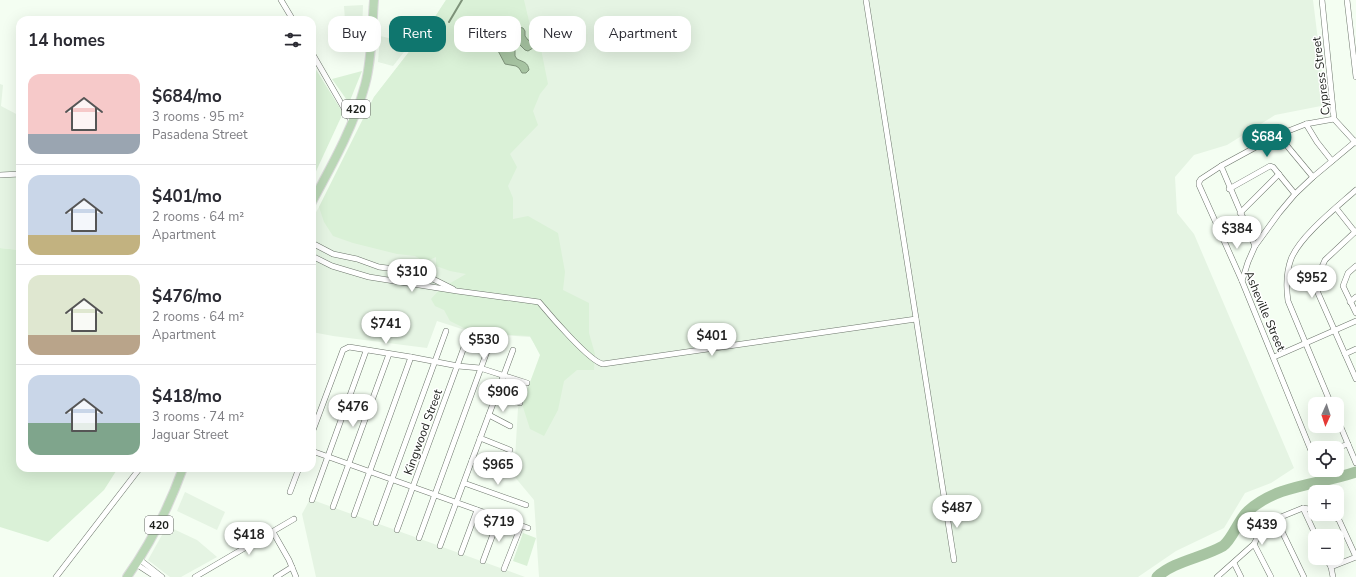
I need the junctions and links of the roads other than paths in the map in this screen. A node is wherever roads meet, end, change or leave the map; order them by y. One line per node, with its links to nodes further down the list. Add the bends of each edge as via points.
1 (281, 0): 6 (street)
2 (374, 0): 11 (main road, 420, via 365,83)
3 (866, 0): 37 (street)
4 (1322, 0): 10 (street, Cypress Street)
5 (1347, 0): 8 (street)
6 (291, 16)
7 (316, 60): 11 (street)
8 (1356, 69): 9 (street)
9 (1356, 77)
10 (1334, 119): 12 (street, Asheville Street); 14 (street, Cypress Street)
11 (352, 122): 23 (main road, 420)
12 (1306, 124): 13 (street, Asheville Street); 15 (street)
13 (1278, 135): 16 (street, Asheville Street); 20 (street)
14 (1356, 142): 15 (street)
15 (1332, 161): 20 (street)
16 (1220, 166): 21 (street); 32 (street, Asheville Street, via 1201,179 1199,185)
17 (0, 174): 18 (street)
18 (16, 174)
19 (1280, 174): 21 (street, via 1273,167 1267,167); 24 (street); 26 (street)
20 (1313, 177): 24 (street)
21 (1229, 189): 26 (street)
22 (1356, 190): 25 (street)
23 (316, 194)
24 (1295, 194): 29 (street)
25 (1336, 208): 27 (street); 42 (street, via 1298,247 1288,271 1288,302)
26 (1240, 213): 29 (street)
27 (1356, 232): 39 (street, via 1325,260 1317,278 1318,292)
28 (316, 245): 33 (street, via 333,254 379,267 419,272)
29 (1254, 246): 32 (street)
30 (316, 258): 33 (street, via 332,266 369,277)
31 (1356, 266): 35 (street, via 1348,273 1343,286)
32 (1242, 281): 50 (street, Asheville Street)
33 (457, 291): 37 (street, via 539,302 558,326 600,364)
34 (1356, 297): 35 (street)
35 (1350, 302): 36 (street)
36 (1356, 313)
37 (916, 320): 107 (street)
38 (1356, 321): 39 (street)
39 (1335, 330): 42 (street); 48 (street)
40 (446, 331): 51 (street)
41 (467, 340): 52 (street, Kingwood Street)
42 (1305, 344): 50 (street); 58 (street)
43 (489, 346): 53 (street)
44 (1356, 349): 48 (street)
45 (513, 350): 54 (street)
46 (366, 351): 47 (street); 61 (street, via 349,347 343,350); 70 (street)
47 (389, 354): 49 (street); 73 (street)
48 (1345, 354): 55 (street)
49 (411, 357): 51 (street); 77 (street)
50 (1274, 357): 65 (street, Asheville Street)
51 (434, 361): 52 (street); 79 (street)
52 (458, 366): 53 (street); 81 (street, Kingwood Street)
53 (480, 368): 54 (street); 83 (street)
54 (503, 375): 56 (street); 57 (street)
55 (1356, 377)
56 (527, 383)
57 (496, 395): 59 (street); 60 (street)
58 (1328, 397)
59 (520, 403)
60 (489, 415): 62 (street); 64 (street)
61 (316, 422)
62 (510, 426)
63 (1343, 433): 66 (street)
64 (480, 438): 68 (street); 71 (street)
65 (1308, 443)
66 (1348, 444): 67 (street); 72 (street)
67 (1344, 445)
68 (510, 450)
69 (316, 452): 70 (street)
70 (328, 457): 73 (street); 84 (street)
71 (472, 460): 78 (street); 80 (street)
72 (1356, 463)
73 (349, 464): 77 (street); 87 (street)
74 (137, 472): 115 (street)
75 (180, 472): 109 (main road, 420, via 166,510)
76 (298, 472): 82 (street)
77 (370, 472): 79 (street); 91 (street)
78 (506, 472)
79 (392, 480): 81 (street); 96 (street)
80 (464, 483): 85 (street); 86 (street)
81 (413, 487): 83 (street); 100 (street, Kingwood Street)
82 (290, 492)
83 (435, 495): 85 (street); 102 (street)
84 (312, 500)
85 (456, 503): 90 (street); 104 (street)
86 (526, 505)
87 (333, 507)
88 (1303, 508): 89 (street); 94 (street); 99 (street)
89 (1308, 509)
90 (478, 510): 92 (street); 105 (street)
91 (354, 515)
92 (499, 518): 97 (street); 108 (street)
93 (294, 519): 101 (street)
94 (1276, 519): 103 (street, via 1262,527); 125 (street)
95 (1339, 521): 106 (street)
96 (376, 523)
97 (521, 526): 98 (street); 114 (street)
98 (528, 528)
99 (1313, 529)
100 (397, 530)
101 (273, 532): 112 (street); 119 (street)
102 (418, 538)
103 (1254, 544): 110 (street); 124 (street)
104 (440, 546)
105 (461, 553)
106 (1356, 557): 113 (street)
107 (954, 560)
108 (483, 561)
109 (137, 562): 116 (main road, 420); 117 (street); 118 (street)
110 (1234, 563): 122 (street); 123 (street)
111 (1330, 565): 113 (street)
112 (292, 567): 120 (street); 121 (street)
113 (1331, 568): 126 (street)
114 (504, 569)
115 (56, 577)
116 (127, 577)
117 (156, 577)
118 (162, 577)
119 (195, 577)
120 (276, 577)
121 (296, 577)
122 (1218, 577)
123 (1241, 577)
124 (1271, 577)
125 (1304, 577)
126 (1333, 577)

